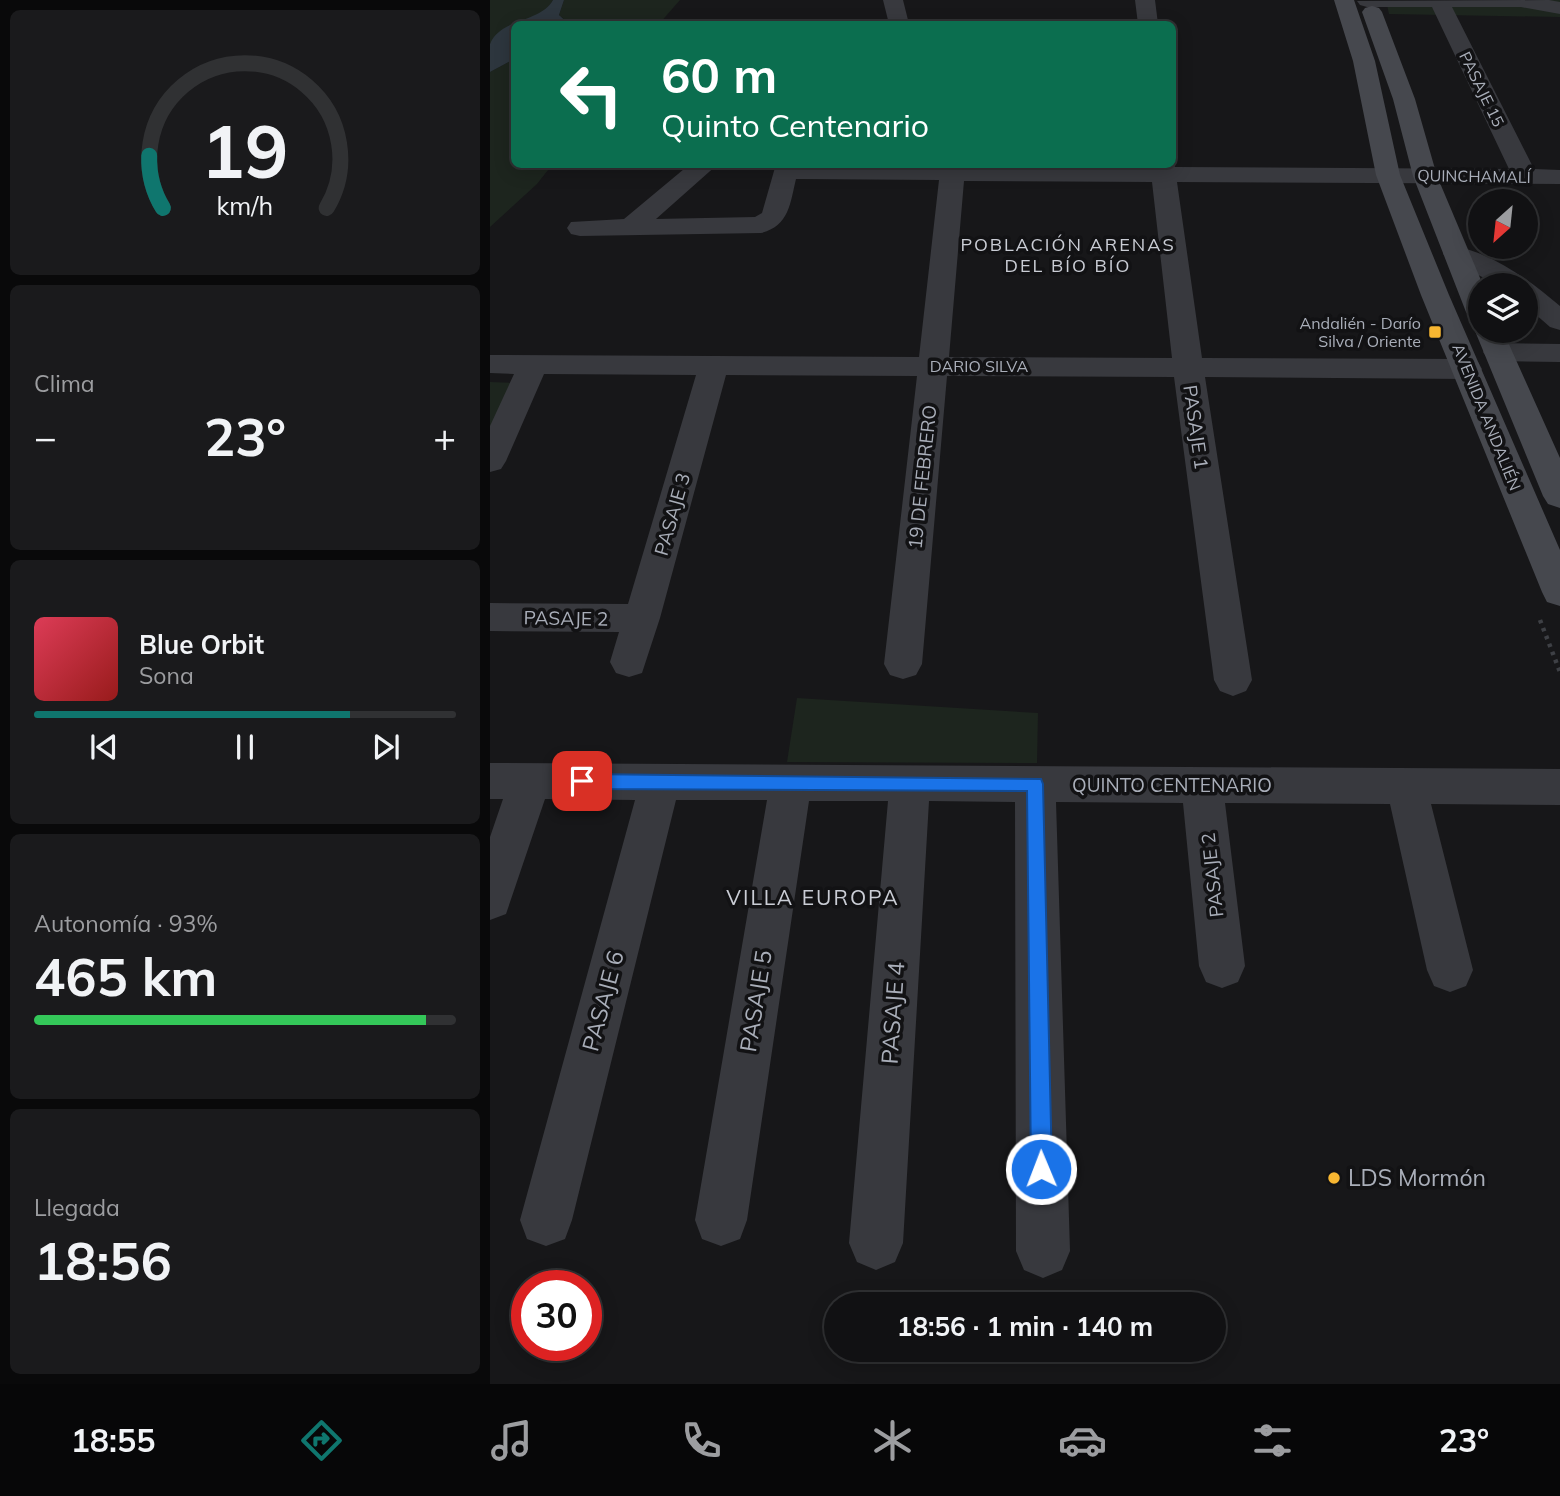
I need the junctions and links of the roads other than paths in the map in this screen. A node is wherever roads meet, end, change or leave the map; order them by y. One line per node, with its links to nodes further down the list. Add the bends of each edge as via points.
1 (893, 0): 8 (street)
2 (1145, 0): 9 (street)
3 (1343, 0): 14 (main road, AVENIDA ANDALIÉN, via 1366,69)
4 (1521, 0): 6 (street); 7 (street)
5 (1367, 1): 6 (street); 15 (main road, via 1404,99)
6 (1439, 1): 16 (street, PASAJE 15)
7 (1560, 8)
8 (898, 21)
9 (1148, 21)
10 (701, 168): 19 (street)
11 (787, 168): 12 (street, QUINCHAMALÍ, via 849,172); 19 (street, via 775,213 767,223)
12 (953, 169): 13 (street, QUINCHAMALÍ); 31 (street, 19 DE FEBRERO)
13 (1163, 169): 14 (street, QUINCHAMALÍ); 32 (street, PASAJE 1)
14 (1388, 175): 15 (street, QUINCHAMALÍ); 33 (main road, AVENIDA ANDALIÉN)
15 (1425, 176): 16 (street, QUINCHAMALÍ); 20 (main road)
16 (1525, 177): 17 (street, QUINCHAMALÍ)
17 (1560, 177)
18 (580, 228): 19 (street)
19 (630, 228)
20 (1456, 254): 21 (street); 22 (main road)
21 (1498, 273)
22 (1468, 283)
23 (1538, 302): 24 (street)
24 (1560, 321)
25 (1493, 343): 35 (main road, AVENIDA ANDALIÉN)
26 (1499, 343): 27 (street)
27 (1560, 354)
28 (490, 364): 29 (street, DARIO SILVA)
29 (533, 364): 30 (street, DARIO SILVA); 34 (street)
30 (714, 365): 31 (street, DARIO SILVA); 38 (street, PASAJE 3)
31 (933, 366): 32 (street, DARIO SILVA); 40 (street, 19 DE FEBRERO)
32 (1188, 367): 33 (street, DARIO SILVA); 41 (street, PASAJE 1)
33 (1467, 369): 36 (main road, AVENIDA ANDALIÉN)
34 (490, 461)
35 (1560, 496)
36 (1560, 592)
37 (490, 617): 38 (street, PASAJE 2)
38 (642, 618): 39 (street, PASAJE 3)
39 (629, 662)
40 (903, 664)
41 (1233, 680)
42 (490, 780): 43 (street, QUINTO CENTENARIO)
43 (530, 781): 44 (street, QUINTO CENTENARIO); 51 (street)
44 (660, 782): 45 (street, QUINTO CENTENARIO); 54 (street, PASAJE 6)
45 (791, 782): 46 (street, QUINTO CENTENARIO); 55 (street, PASAJE 5)
46 (910, 783): 47 (street, QUINTO CENTENARIO); 56 (street, PASAJE 4)
47 (1035, 784): 48 (street, QUINTO CENTENARIO); 57 (street)
48 (1202, 785): 49 (street, QUINTO CENTENARIO); 52 (street, PASAJE 2)
49 (1406, 786): 50 (street, QUINTO CENTENARIO); 53 (street)
50 (1560, 787)
51 (490, 899)
52 (1222, 966)
53 (1450, 970)
54 (546, 1220)
55 (721, 1220)
56 (876, 1243)
57 (1043, 1251)

